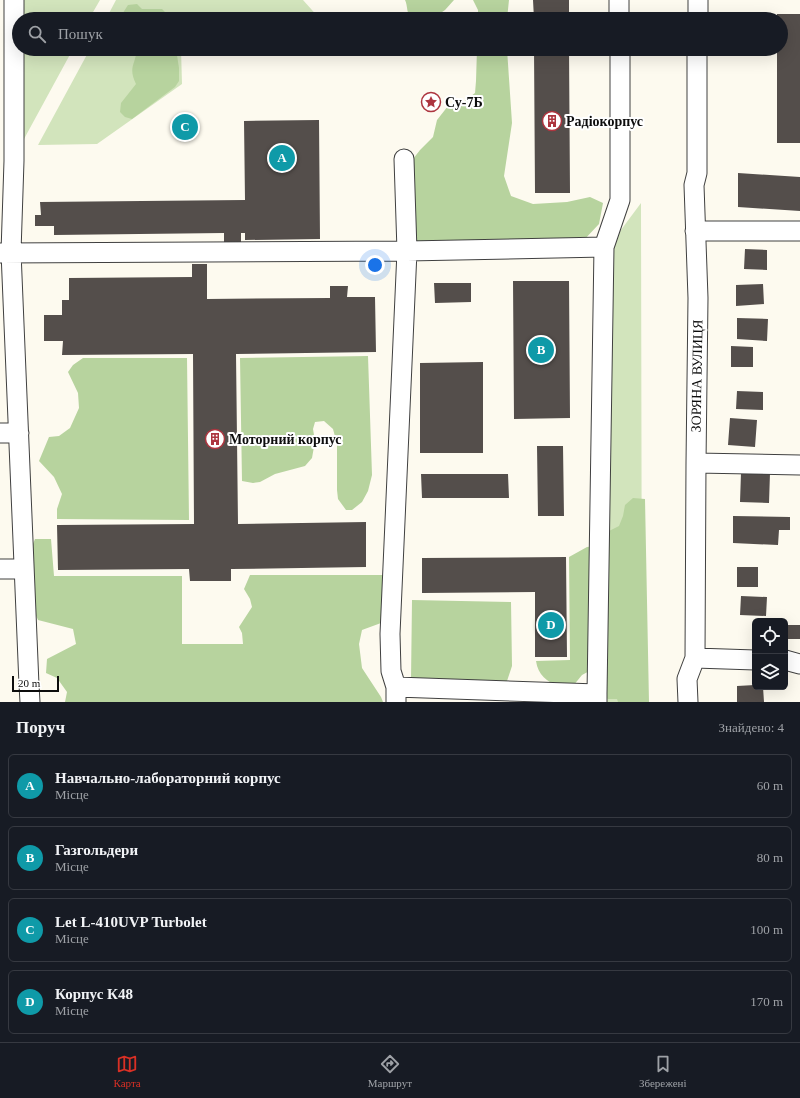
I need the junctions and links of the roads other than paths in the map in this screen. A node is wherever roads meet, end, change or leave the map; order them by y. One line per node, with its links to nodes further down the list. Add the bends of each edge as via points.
1 (14, 0): 4 (street)
2 (619, 0): 5 (street)
3 (698, 0): 6 (street)
4 (14, 12)
5 (620, 12)
6 (698, 12)
7 (14, 56): 15 (street, via 14,161)
8 (620, 56): 13 (street, via 620,200)
9 (697, 56): 11 (street, ЗОРЯНА ВУЛИЦЯ)
10 (404, 159): 14 (street)
11 (695, 231): 12 (street); 17 (street, ЗОРЯНА ВУЛИЦЯ, via 698,298)
12 (800, 231)
13 (604, 247): 14 (street); 26 (street)
14 (407, 251): 15 (street); 25 (street, via 390,634 391,671)
15 (6, 252): 16 (street)
16 (9, 433): 20 (street)
17 (696, 463): 18 (street); 21 (street, ЗОРЯНА ВУЛИЦЯ)
18 (800, 465)
19 (0, 569): 20 (street)
20 (24, 569): 27 (street)
21 (695, 658): 22 (street); 28 (street, ЗОРЯНА ВУЛИЦЯ, via 688,679)
22 (752, 660)
23 (788, 661): 24 (street)
24 (800, 664)
25 (396, 695): 26 (street)
26 (596, 699)
27 (30, 702)
28 (688, 702)

